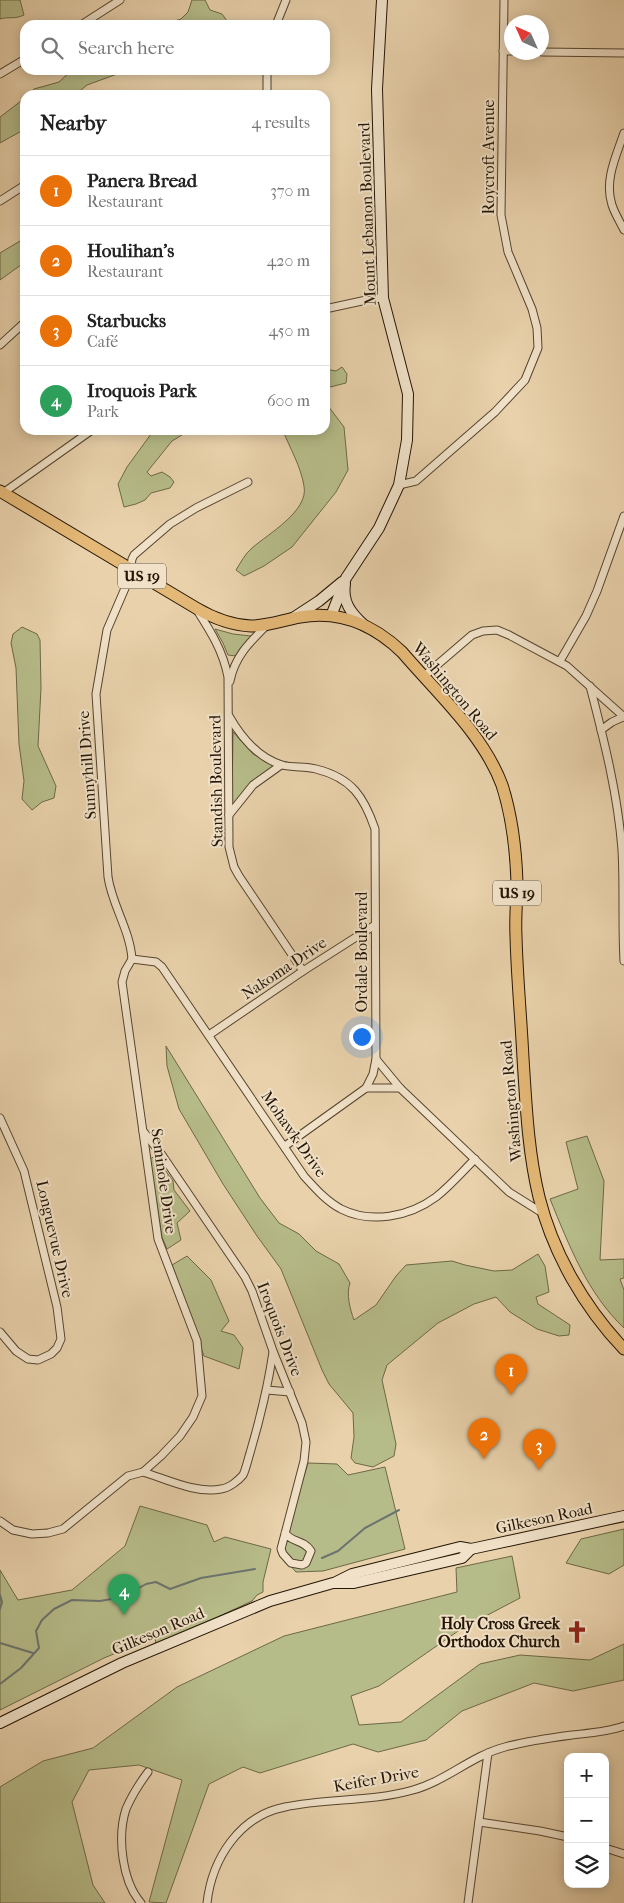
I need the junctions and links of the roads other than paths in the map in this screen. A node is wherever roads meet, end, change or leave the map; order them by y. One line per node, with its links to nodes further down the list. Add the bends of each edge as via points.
1 (120, 0): 5 (street)
2 (286, 0): 6 (street)
3 (382, 0): 18 (street, Mount Lebanon Boulevard, via 378,89)
4 (504, 0): 7 (street, Roycroft Avenue)
5 (89, 20)
6 (278, 20)
7 (503, 51): 24 (street, Roycroft Avenue, via 500,215 508,252 532,309 538,348 525,380 495,412 416,481)
8 (549, 52): 9 (street)
9 (624, 53)
10 (20, 62): 11 (street)
11 (0, 74)
12 (267, 75): 13 (street)
13 (267, 90)
14 (624, 133): 17 (street, via 609,188 612,205)
15 (20, 188): 16 (street)
16 (0, 201)
17 (624, 230)
18 (383, 298): 19 (street); 24 (street, Mount Lebanon Boulevard, via 408,394 407,440)
19 (330, 308)
20 (20, 327): 21 (street)
21 (0, 345)
22 (85, 435): 25 (street)
23 (248, 482): 27 (street, Sunnyhill Drive, via 170,524 134,555)
24 (399, 485): 28 (street, Mount Lebanon Boulevard, via 385,518)
25 (2, 492): 27 (main road, Washington Road / US 19)
26 (624, 516): 34 (street, via 586,616)
27 (130, 570): 29 (main road, Washington Road / US 19); 44 (street, Sunnyhill Drive, via 107,630 96,703 108,877)
28 (346, 578): 30 (street, Mount Lebanon Boulevard); 31 (street, via 319,602); 33 (street, via 346,602)
29 (196, 608): 32 (main road, Washington Road / US 19, via 231,623); 36 (street, Standish Boulevard, via 221,651)
30 (331, 616): 31 (main road, Washington Road / US 19); 33 (main road, Washington Road / US 19)
31 (291, 619): 32 (main road, Washington Road / US 19)
32 (267, 625): 36 (street, via 239,655)
33 (364, 625): 35 (main road, Washington Road / US 19, via 395,645)
34 (560, 661): 35 (street, via 503,632 483,630 466,639); 37 (street)
35 (424, 677): 55 (main road, Washington Road / US 19, via 484,749 502,786 509,812 516,869 516,950 528,1123)
36 (229, 686): 38 (street, Standish Boulevard)
37 (590, 686): 39 (street); 40 (street)
38 (229, 716): 41 (street, Ordale Boulevard, via 239,734 256,751); 42 (street, Standish Boulevard)
39 (624, 717): 40 (street)
40 (602, 730): 45 (street, via 622,851)
41 (282, 765): 42 (street, via 253,785); 43 (street, Ordale Boulevard, via 317,769 338,777 358,791 368,808 375,829)
42 (229, 815): 46 (street, Standish Boulevard, via 229,847 234,867)
43 (375, 925): 46 (street, Nakoma Drive); 48 (street, Ordale Boulevard)
44 (132, 959): 47 (street, Mohawk Drive, via 156,962 162,967); 52 (street, Seminole Drive, via 122,982)
45 (624, 961)
46 (302, 971): 47 (street, Nakoma Drive)
47 (209, 1035): 53 (street, Mohawk Drive)
48 (376, 1059): 49 (street, Ordale Boulevard); 50 (street)
49 (366, 1088): 50 (street); 53 (street)
50 (400, 1088): 54 (street)
51 (0, 1118): 56 (street, Longuevue Drive, via 24,1171 57,1307 61,1339 51,1354 38,1360 28,1359 16,1351)
52 (143, 1130): 58 (street, Iroquois Drive, via 245,1277); 61 (street, Seminole Drive, via 158,1239 197,1341 202,1396 180,1436)
53 (285, 1146): 54 (street, Mohawk Drive, via 304,1176 341,1209 386,1218 410,1211 435,1198)
54 (475, 1159): 55 (street, via 513,1196)
55 (544, 1215): 57 (main road, Washington Road / US 19, via 558,1251 578,1288)
56 (0, 1332)
57 (624, 1348)
58 (273, 1351): 59 (street); 60 (street, Iroquois Drive)
59 (267, 1390): 60 (street); 61 (street, via 243,1474 233,1484 222,1490 203,1489)
60 (290, 1392): 64 (street, Iroquois Drive, via 306,1442)
61 (143, 1472): 63 (street, via 128,1476 63,1529 32,1534 12,1530)
62 (624, 1516): 65 (street, Gilkeson Road, via 471,1549 462,1558 354,1583 333,1584 270,1601 92,1676)
63 (0, 1521)
64 (285, 1533): 64 (street, Iroquois Drive, via 283,1554 291,1563 306,1563 311,1551)
65 (0, 1723)
66 (624, 1726): 67 (street, Keifer Drive, via 529,1741)
67 (488, 1753): 69 (street); 74 (street, Keifer Drive, via 436,1782 412,1790 284,1807 260,1816 242,1829 220,1856)
68 (148, 1772): 73 (street, via 134,1792 123,1831 125,1873 129,1886)
69 (479, 1822): 70 (street); 75 (street)
70 (564, 1836)
71 (609, 1849): 72 (street)
72 (624, 1854)
73 (141, 1903)
74 (207, 1903)
75 (468, 1903)

